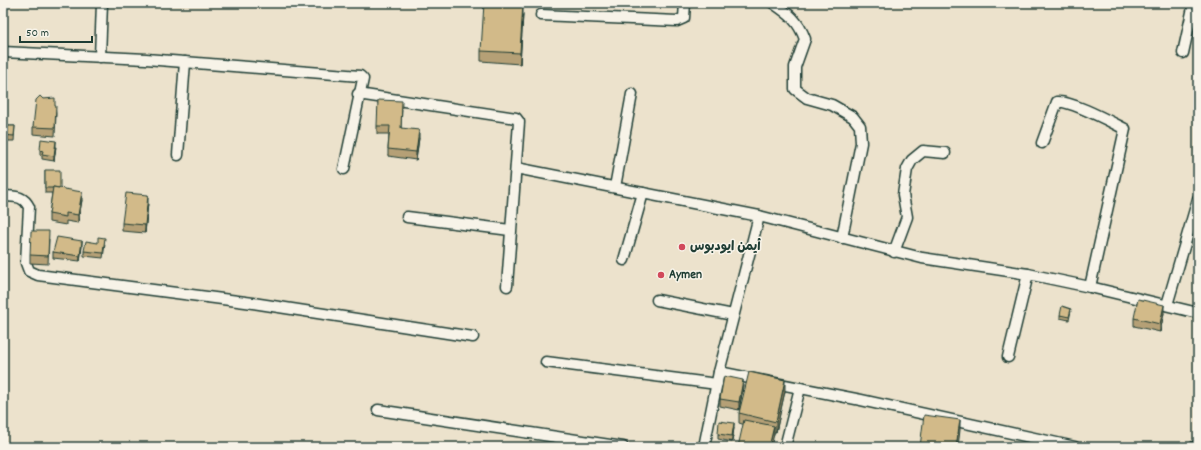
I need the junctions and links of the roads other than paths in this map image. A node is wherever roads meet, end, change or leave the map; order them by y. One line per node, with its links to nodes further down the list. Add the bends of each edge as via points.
1 (102, 3): 8 (street)
2 (685, 3): 5 (street, via 684,18 677,21)
3 (773, 3): 24 (street, via 800,25 805,39 795,67 796,89 807,98 832,105 852,117 860,126 861,143)
4 (1194, 3): 7 (street)
5 (542, 15)
6 (3, 52): 8 (street)
7 (1183, 53)
8 (100, 57): 9 (street)
9 (185, 62): 10 (street, via 360,76 363,79); 14 (street)
10 (358, 94): 15 (street, via 516,118 519,122); 16 (street)
11 (632, 94): 17 (street)
12 (1042, 143): 29 (street, via 1057,102 1062,101 1125,129)
13 (945, 153): 25 (street, via 923,151 912,160 907,169 903,195 907,217)
14 (178, 155)
15 (516, 168): 17 (street); 23 (street)
16 (344, 170)
17 (615, 187): 18 (street)
18 (643, 193): 21 (street); 26 (street)
19 (3, 196): 34 (street, via 21,197 29,207 26,263 29,270 38,275 253,303)
20 (1198, 199): 31 (street)
21 (759, 216): 24 (street); 33 (street)
22 (406, 217): 23 (street)
23 (510, 230): 28 (street)
24 (842, 238): 25 (street)
25 (894, 252): 27 (street)
26 (624, 260)
27 (1028, 274): 29 (street); 35 (street)
28 (507, 286)
29 (1090, 287): 31 (street)
30 (656, 300): 33 (street)
31 (1167, 305): 32 (street)
32 (1198, 313)
33 (733, 315): 37 (street)
34 (473, 337)
35 (1008, 357)
36 (546, 362): 38 (street)
37 (719, 372): 38 (street); 39 (street)
38 (718, 384): 42 (street)
39 (800, 388): 43 (street); 44 (street)
40 (378, 410): 41 (street)
41 (623, 447)
42 (704, 447)
43 (785, 447)
44 (1075, 447)

